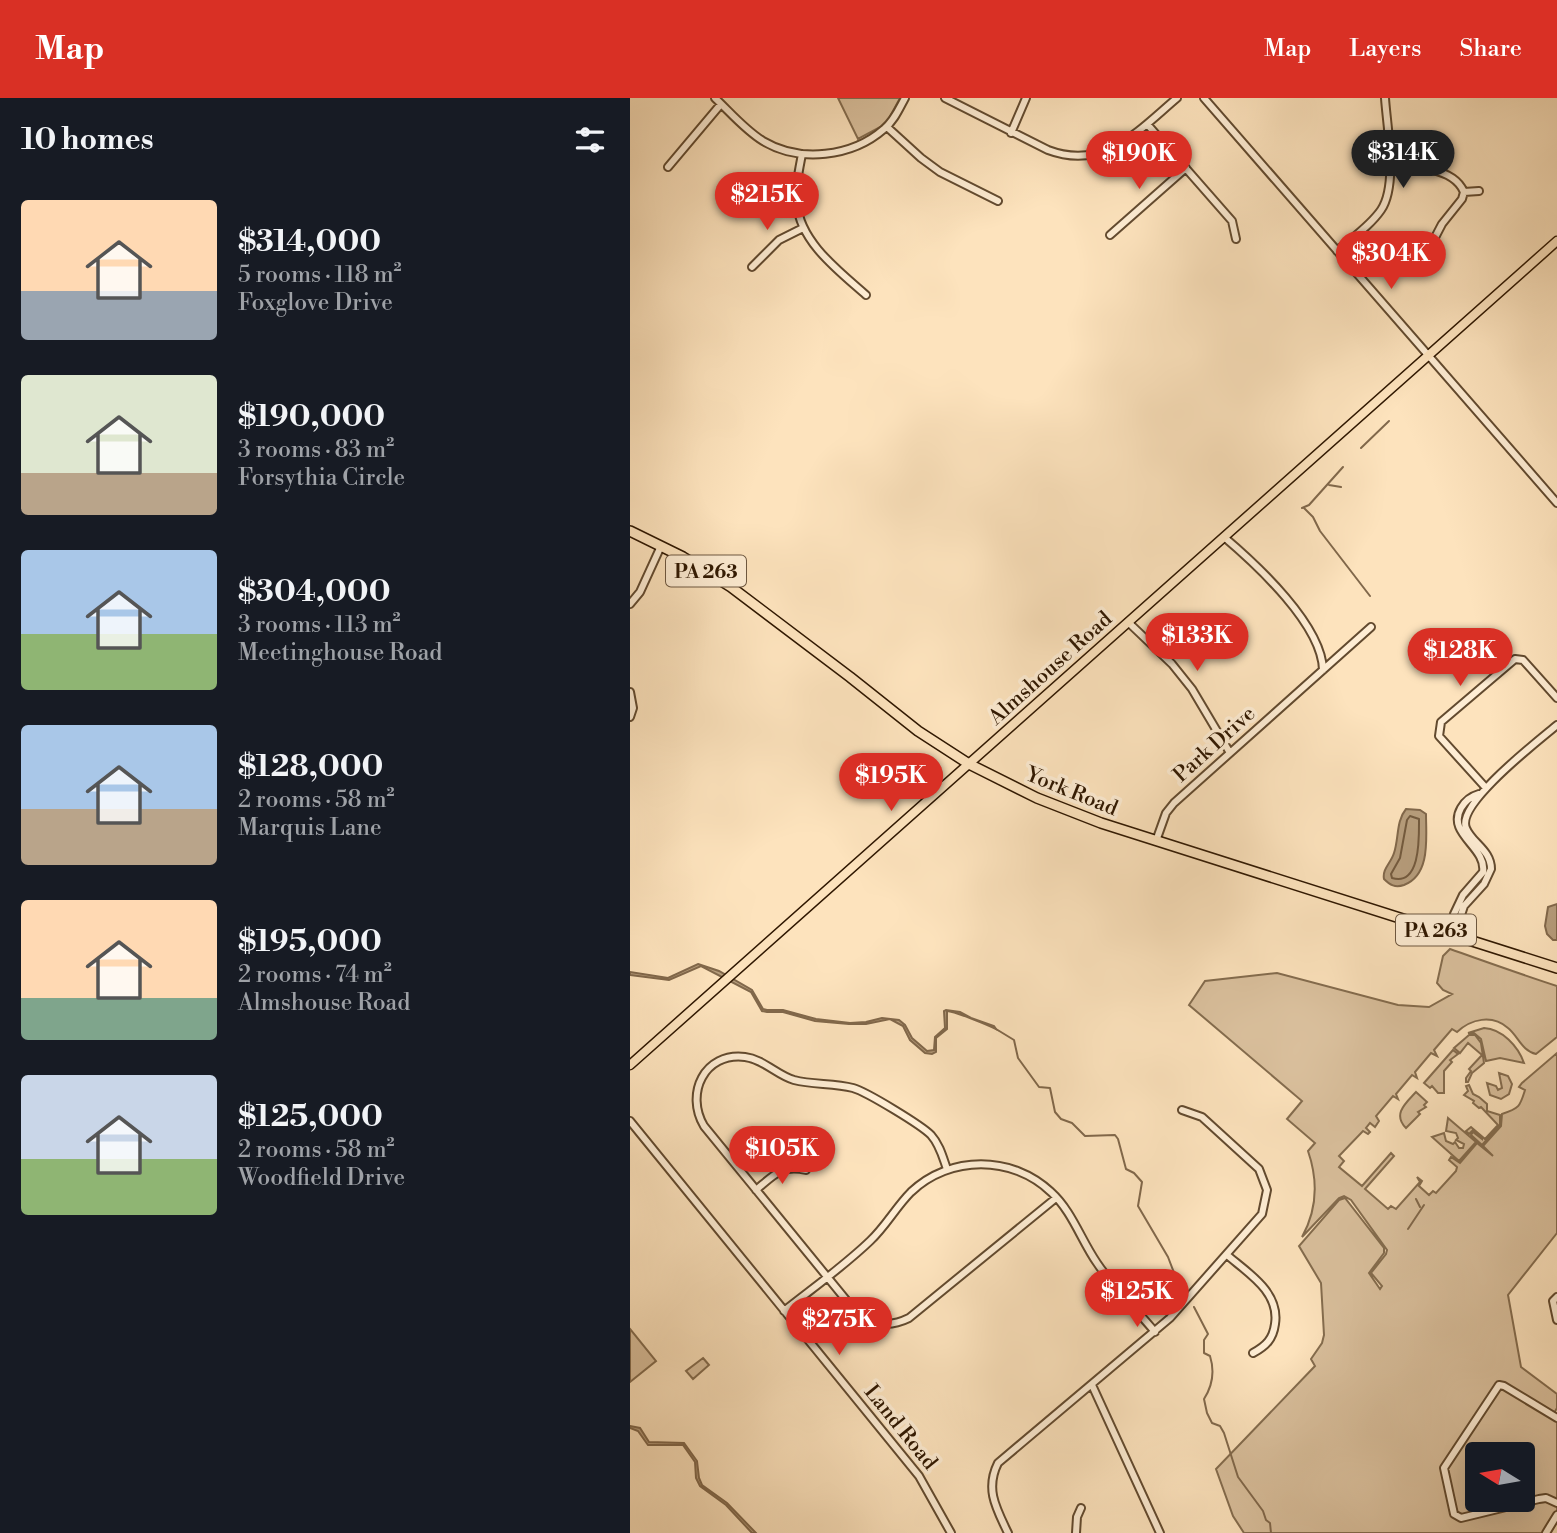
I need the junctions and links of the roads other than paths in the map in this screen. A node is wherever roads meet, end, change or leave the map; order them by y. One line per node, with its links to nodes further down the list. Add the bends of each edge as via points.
1 (715, 98): 8 (street)
2 (905, 98): 10 (street)
3 (945, 98): 11 (street)
4 (1026, 98): 11 (street)
5 (1177, 98): 9 (street)
6 (1203, 98): 24 (street)
7 (1385, 98): 15 (street)
8 (721, 104): 12 (street, via 764,142); 13 (street)
9 (1147, 124): 11 (street, via 1113,149 1087,156 1060,154); 14 (street)
10 (887, 127): 12 (street, via 845,149); 18 (street, via 940,172)
11 (1012, 133)
12 (802, 154): 19 (street, via 797,197)
13 (668, 167)
14 (1186, 168): 20 (street); 21 (street, via 1232,221)
15 (1390, 168): 16 (street, via 1436,171); 24 (street, via 1383,208)
16 (1464, 191): 17 (street); 23 (street)
17 (1479, 191)
18 (999, 201)
19 (803, 228): 25 (street, via 771,246); 26 (street)
20 (1110, 235)
21 (1236, 239)
22 (1557, 241): 27 (main road, Almshouse Road)
23 (1429, 249)
24 (1337, 251): 27 (street)
25 (752, 267)
26 (866, 295)
27 (1429, 355): 28 (street); 30 (main road, Almshouse Road)
28 (1557, 503)
29 (630, 531): 31 (highway, York Road / PA 263)
30 (1224, 537): 33 (main road, Almshouse Road); 35 (street, via 1287,598 1318,648)
31 (661, 546): 32 (street); 41 (highway, York Road / PA 263, via 731,587 918,732)
32 (630, 604)
33 (1128, 622): 40 (street, via 1187,682); 41 (main road, Almshouse Road)
34 (1371, 628): 35 (street, Park Drive)
35 (1323, 670): 40 (street, Park Drive)
36 (630, 692): 38 (street)
37 (1557, 698): 42 (street, via 1523,660 1515,659 1441,722 1440,736)
38 (630, 717)
39 (1557, 725): 42 (street)
40 (1230, 753): 43 (street, Park Drive, via 1168,810)
41 (969, 764): 43 (highway, York Road / PA 263, via 1037,798); 46 (main road, Almshouse Road)
42 (1486, 788): 44 (street, via 1464,804 1458,819 1462,834 1483,860 1483,873 1454,914)
43 (1156, 841): 44 (highway, York Road / PA 263)
44 (1451, 934): 45 (highway, York Road / PA 263)
45 (1557, 968)
46 (630, 1065)
47 (1182, 1110): 53 (street, via 1202,1117 1254,1163 1266,1184 1262,1214)
48 (630, 1121): 56 (street, Land Road)
49 (947, 1169): 51 (street, via 932,1136 859,1091 794,1080 750,1058 729,1057 704,1074 696,1105 704,1126); 52 (street, via 979,1164 1009,1168 1036,1180); 54 (street, via 912,1191 874,1237)
50 (806, 1170): 51 (street, via 784,1169)
51 (757, 1190): 54 (street)
52 (1056, 1198): 54 (street, via 902,1321 879,1324 863,1318); 58 (street, via 1099,1266)
53 (1227, 1255): 58 (street); 59 (street, via 1266,1289 1276,1312 1269,1341)
54 (827, 1277): 56 (street)
55 (1557, 1297): 57 (street, via 1553,1301)
56 (784, 1311): 66 (street, Land Road, via 919,1476)
57 (1557, 1320)
58 (1155, 1332): 60 (street)
59 (1253, 1353)
60 (1092, 1385): 67 (street, via 998,1463 991,1490); 69 (street)
61 (1557, 1408): 62 (street)
62 (1555, 1417): 63 (street, via 1499,1385 1444,1468 1457,1517 1546,1498)
63 (1557, 1503)
64 (1081, 1508): 68 (street)
65 (1557, 1515): 70 (street)
66 (951, 1533)
67 (1008, 1533)
68 (1076, 1533)
69 (1160, 1533)
70 (1546, 1533)

